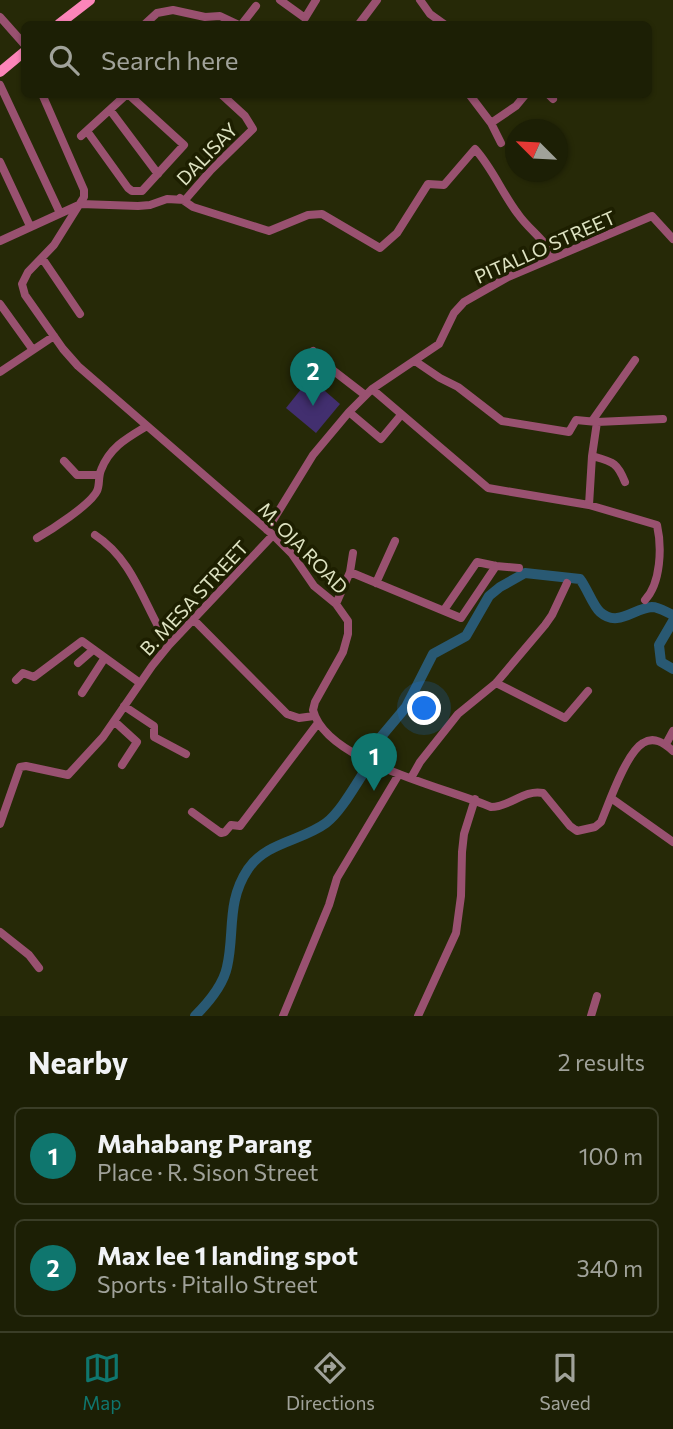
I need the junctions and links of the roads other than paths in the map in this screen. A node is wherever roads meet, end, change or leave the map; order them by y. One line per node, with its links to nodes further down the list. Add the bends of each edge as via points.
1 (90, 0): 8 (main road)
2 (280, 0): 3 (street, via 305,18)
3 (316, 0)
4 (377, 0): 13 (street)
5 (420, 0): 14 (street)
6 (256, 6): 12 (street)
7 (0, 17): 15 (street)
8 (64, 21)
9 (148, 21): 10 (street, via 165,11 185,12)
10 (202, 21): 11 (street, via 220,16)
11 (232, 21)
12 (243, 21)
13 (361, 21)
14 (440, 21)
15 (21, 47)
16 (21, 54): 17 (main road)
17 (0, 72)
18 (0, 85): 32 (street)
19 (44, 98): 31 (street, via 84,190)
20 (122, 98): 25 (street)
21 (129, 98): 29 (street, via 184,145)
22 (225, 98): 30 (street, DALISAY, via 253,129)
23 (472, 98): 26 (street)
24 (523, 98): 26 (street)
25 (110, 110): 29 (street); 29 (street, via 84,134 132,191 142,191)
26 (491, 123): 27 (street)
27 (501, 143)
28 (0, 162): 33 (street)
29 (158, 174)
30 (183, 199): 31 (street, via 138,206); 36 (street, via 193,207 269,230 322,214 380,247 397,233 428,184 443,185 475,149)
31 (81, 204): 32 (street); 37 (street, M. OJA ROAD)
32 (60, 213): 33 (street)
33 (30, 226): 34 (street)
34 (1, 239)
35 (673, 239): 36 (street, PITALLO STREET, via 652,216)
36 (553, 257): 44 (street, PITALLO STREET, via 464,302 439,344)
37 (42, 258): 39 (street); 40 (street, M. OJA ROAD, via 24,279 23,291)
38 (0, 304): 41 (street)
39 (80, 314)
40 (54, 336): 41 (street); 52 (street, M. OJA ROAD, via 78,366)
41 (33, 350): 45 (street)
42 (313, 351): 47 (street, via 324,364)
43 (635, 360): 51 (street)
44 (415, 361): 47 (street, PITALLO STREET); 51 (street, via 502,421 569,432 576,420)
45 (0, 372): 46 (street)
46 (0, 378)
47 (369, 392): 48 (street, PITALLO STREET); 49 (street)
48 (349, 412): 49 (street, via 381,439); 58 (street, PITALLO STREET, via 308,463)
49 (401, 415): 57 (street, via 488,488)
50 (663, 419): 51 (street)
51 (594, 422): 53 (street)
52 (147, 426): 55 (street, via 113,448); 58 (street, M. OJA ROAD)
53 (592, 456): 56 (street, via 615,463); 57 (street)
54 (64, 461): 55 (street, via 77,475)
55 (99, 475): 60 (street, via 98,489 91,498)
56 (625, 482)
57 (589, 505): 68 (street, via 657,525 657,575)
58 (270, 533): 69 (street, M. OJA ROAD, via 292,554 314,586); 71 (street, B. MESA STREET)
59 (95, 535): 72 (street, via 115,550 131,571)
60 (37, 538)
61 (396, 541): 66 (street)
62 (353, 553): 65 (street)
63 (496, 566): 64 (street); 70 (street, via 477,562); 70 (street, via 461,618)
64 (519, 568)
65 (350, 572): 66 (street); 69 (street)
66 (376, 583): 70 (street)
67 (566, 583): 78 (street, via 552,615)
68 (645, 600)
69 (336, 604): 82 (street, M. OJA ROAD, via 348,621 348,634 315,702)
70 (444, 610)
71 (193, 619): 72 (street, B. MESA STREET); 82 (street, via 287,714)
72 (169, 645): 77 (street, B. MESA STREET)
73 (93, 650): 74 (street); 75 (street); 76 (street, via 82,641 34,677 23,673)
74 (104, 659): 77 (street); 80 (street)
75 (78, 663)
76 (16, 680)
77 (140, 683): 81 (street, B. MESA STREET)
78 (496, 683): 79 (street, via 565,718); 90 (street, via 458,714)
79 (587, 691)
80 (82, 693)
81 (124, 706): 83 (street, B. MESA STREET); 87 (street, via 154,726 154,737)
82 (316, 720): 89 (street, via 346,750); 93 (street, M. OJA ROAD, via 240,826 231,825 221,833)
83 (114, 721): 88 (street, via 137,742); 94 (street, B. MESA STREET, via 68,775 20,767)
84 (673, 731): 85 (street)
85 (666, 744): 86 (street); 91 (street, via 653,740 641,744)
86 (673, 751)
87 (186, 754)
88 (121, 765)
89 (400, 774): 90 (street); 99 (street, via 337,877)
90 (411, 778): 92 (street)
91 (611, 798): 92 (street, via 596,827 577,831 539,791 500,807); 95 (street)
92 (475, 800): 100 (street, via 463,843 456,933)
93 (192, 812)
94 (0, 824)
95 (673, 842)
96 (0, 932): 97 (street, via 29,954)
97 (39, 968)
98 (597, 996): 101 (street)
99 (284, 1016)
100 (418, 1016)
101 (591, 1016)

